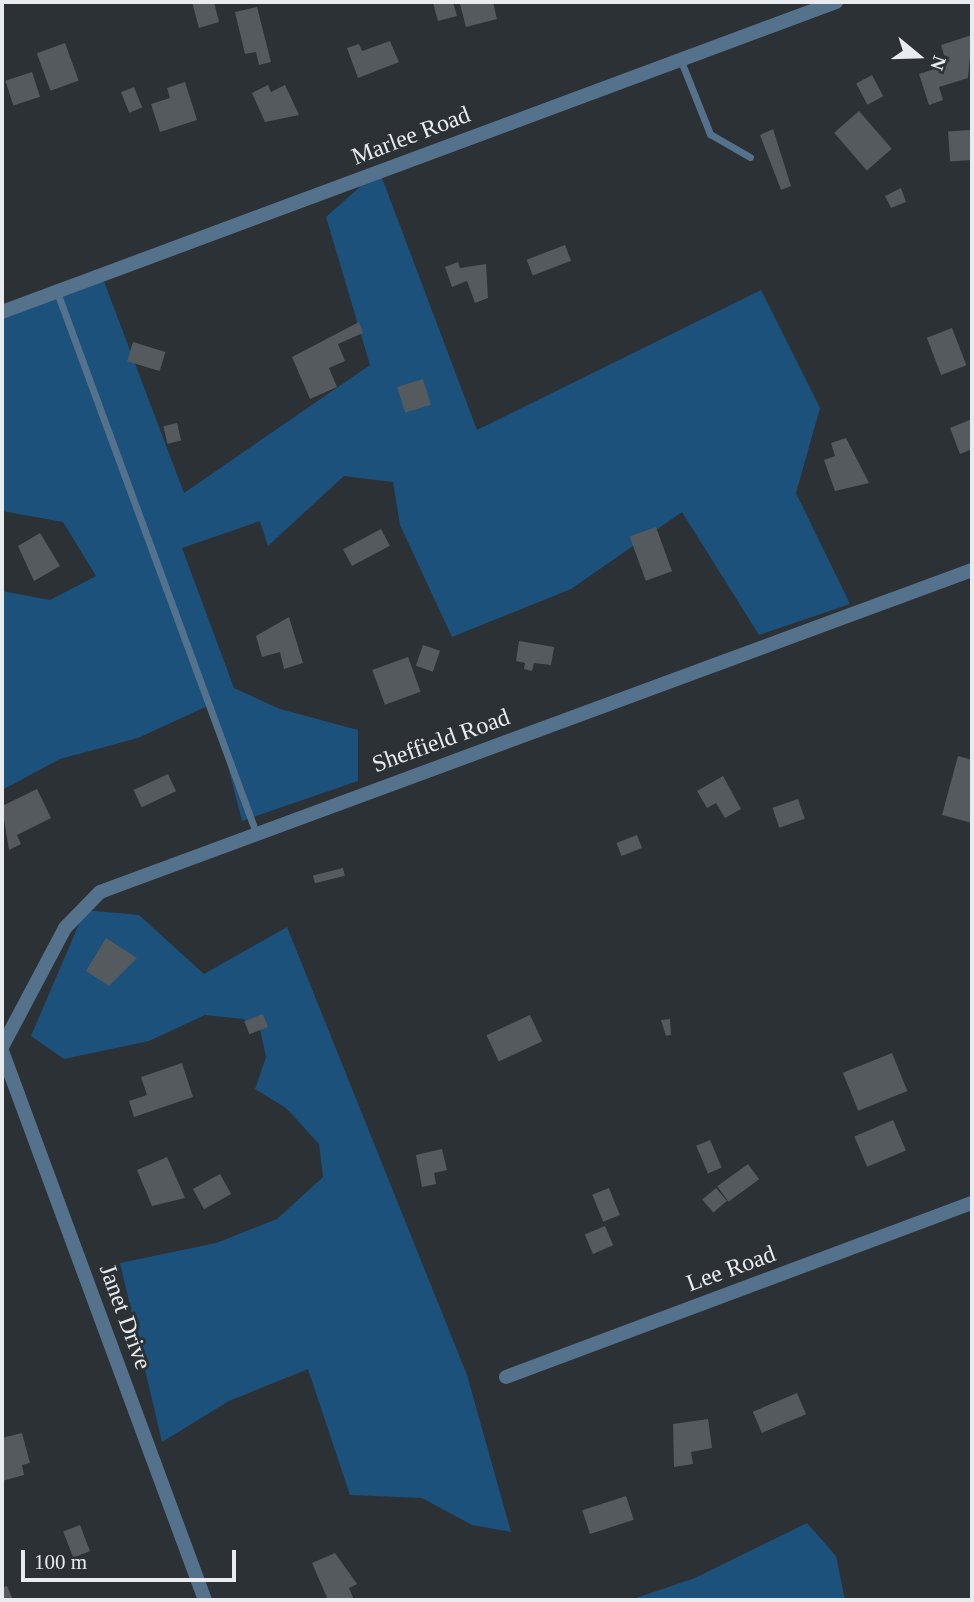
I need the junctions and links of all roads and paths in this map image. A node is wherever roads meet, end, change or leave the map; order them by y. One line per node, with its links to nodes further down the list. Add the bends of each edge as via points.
1 (836, 2): 2 (street, Marlee Road)
2 (681, 61): 3 (lane, via 710,134); 4 (street, Marlee Road)
3 (750, 157)
4 (57, 292): 5 (street, Marlee Road); 7 (lane)
5 (2, 312)
6 (972, 570): 7 (street, Sheffield Road)
7 (256, 833): 8 (street, Sheffield Road, via 151,870 86,902 65,928)
8 (2, 1049): 11 (street, Janet Drive)
9 (972, 1203): 10 (street, Lee Road)
10 (506, 1377)
11 (205, 1600)

